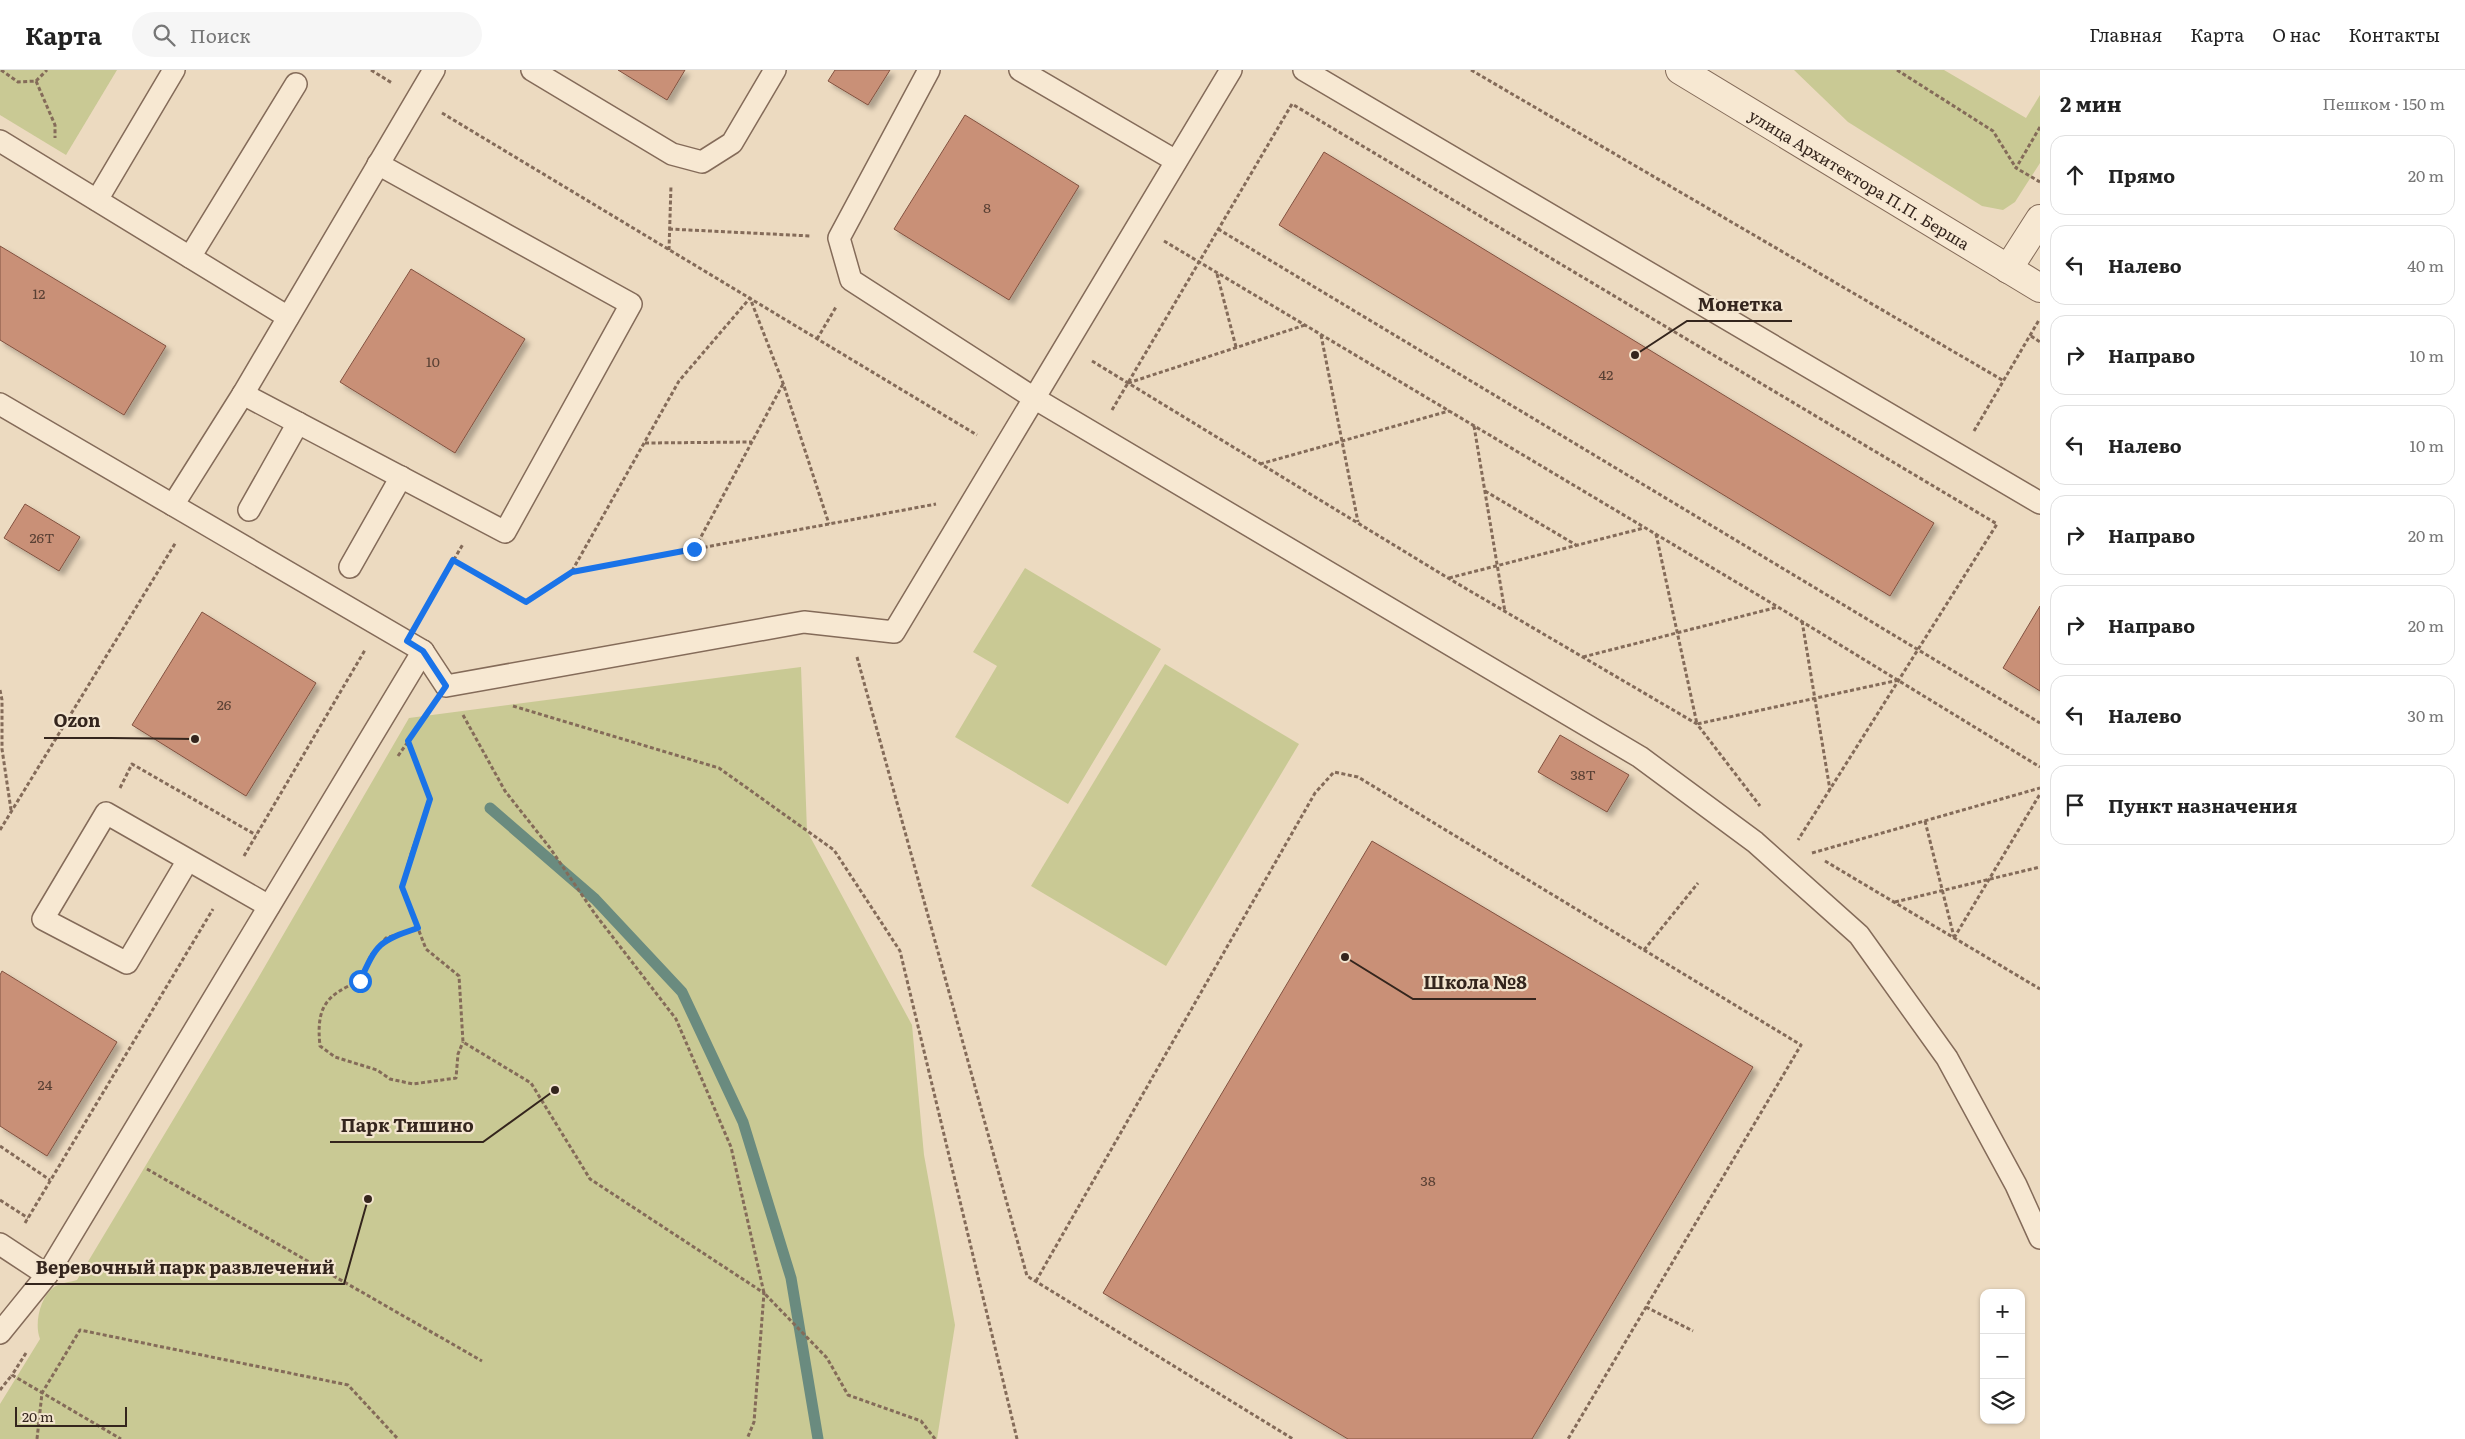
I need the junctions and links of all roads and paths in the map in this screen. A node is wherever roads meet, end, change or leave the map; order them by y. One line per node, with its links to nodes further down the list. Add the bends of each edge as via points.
1 (2, 70): 15 (path, via 18,82)
2 (47, 70): 15 (path)
3 (174, 70): 26 (lane)
4 (371, 70): 17 (path)
5 (434, 70): 17 (lane)
6 (532, 70): 20 (lane)
7 (775, 70): 20 (lane, via 732,143 702,162)
8 (929, 70): 31 (lane)
9 (1020, 70): 21 (lane)
10 (1231, 70): 21 (lane)
11 (1304, 70): 63 (lane)
12 (1471, 70): 49 (path)
13 (1680, 70): 35 (street, улица Архитектора П.П. Берша)
14 (1897, 70): 23 (path, via 1993,130)
15 (36, 81): 24 (path, via 55,125)
16 (296, 84): 33 (lane)
17 (417, 98): 22 (lane); 32 (path)
18 (2040, 127): 23 (path)
19 (0, 141): 24 (lane)
20 (672, 154): 29 (path)
21 (1176, 161): 28 (lane)
22 (378, 164): 40 (lane); 73 (lane, via 631,304 505,532)
23 (2016, 168): 25 (path)
24 (55, 175): 26 (lane)
25 (2040, 182)
26 (97, 200): 33 (lane)
27 (2040, 219): 35 (street)
28 (1137, 226): 34 (path); 47 (lane)
29 (669, 229): 31 (path); 32 (path)
30 (1218, 229): 34 (path); 66 (path, via 1292,104); 92 (path)
31 (839, 238): 37 (lane)
32 (669, 250): 39 (path)
33 (190, 257): 40 (lane)
34 (1199, 262): 36 (path); 51 (path)
35 (2008, 269): 38 (street, улица Архитектора П.П. Берша)
36 (1217, 273): 42 (path); 48 (path)
37 (852, 280): 45 (path); 53 (lane)
38 (2040, 288)
39 (750, 298): 45 (path); 50 (path); 60 (path, via 680,381)
40 (288, 317): 52 (lane)
41 (2040, 318): 44 (path)
42 (1305, 325): 43 (path); 48 (path)
43 (1320, 335): 55 (path); 59 (path)
44 (2030, 336): 46 (path); 49 (path)
45 (818, 339): 62 (path)
46 (2040, 342)
47 (1066, 345): 51 (path); 53 (lane)
48 (1236, 348): 51 (path)
49 (2004, 381): 63 (path)
50 (783, 383): 61 (path); 75 (path)
51 (1128, 383): 58 (path); 64 (path)
52 (243, 394): 56 (lane); 70 (lane)
53 (1034, 398): 58 (lane); 62 (lane)
54 (0, 404): 70 (lane)
55 (1449, 411): 57 (path); 59 (path)
56 (298, 423): 65 (lane); 71 (lane)
57 (1474, 426): 67 (path); 76 (path)
58 (1096, 435): 136 (lane, via 1640,757 1755,842 1859,936 1909,1004 1947,1058 2016,1185)
59 (1342, 441): 64 (path); 74 (path)
60 (645, 442): 61 (path); 83 (path)
61 (752, 442): 79 (path)
62 (1003, 448): 89 (lane, via 894,632)
63 (1959, 455): 66 (path); 69 (lane)
64 (1259, 464): 74 (path)
65 (401, 477): 73 (lane); 82 (lane)
66 (1938, 489): 92 (path, via 1997,524)
67 (1485, 490): 78 (path); 81 (path)
68 (940, 503): 75 (path)
69 (2040, 503)
70 (172, 505): 72 (lane)
71 (249, 510)
72 (192, 517): 88 (lane); 108 (path)
73 (478, 518): 80 (path)
74 (1358, 522): 84 (path)
75 (829, 524): 79 (path)
76 (1645, 528): 77 (path); 78 (path)
77 (1655, 534): 85 (path); 90 (path)
78 (1576, 545): 81 (path)
79 (694, 549): 83 (path)
80 (453, 560): 83 (path, via 526,602); 91 (path)
81 (1497, 565): 84 (path); 86 (path)
82 (350, 567)
83 (572, 572)
84 (1448, 578): 86 (path)
85 (1778, 606): 87 (path); 90 (path)
86 (1505, 612): 93 (path)
87 (1801, 620): 94 (path); 97 (path)
88 (380, 625): 91 (lane); 112 (path)
89 (851, 627): 95 (lane, via 804,622); 139 (path, via 860,672 1027,1276)
90 (1676, 633): 93 (path); 100 (path)
91 (415, 646): 95 (lane); 123 (lane)
92 (1918, 648): 94 (path); 99 (path)
93 (1582, 658): 100 (path)
94 (1899, 680): 97 (path); 103 (path); 105 (path)
95 (446, 686): 101 (path); 140 (path, via 506,791 676,1019 732,1147)
96 (0, 690): 108 (path, via 2,749)
97 (1814, 697): 100 (path); 105 (path)
98 (512, 706): 154 (path, via 720,768 834,850 900,951)
99 (2040, 723)
100 (1697, 724): 107 (path)
101 (408, 741): 102 (path); 124 (path, via 430,799 402,887)
102 (397, 758)
103 (2040, 767)
104 (2040, 788): 110 (path)
105 (1830, 790): 113 (path)
106 (2040, 794): 118 (path)
107 (1763, 810)
108 (11, 811): 111 (path)
109 (106, 813): 112 (path, via 132,764); 116 (lane); 116 (lane, via 44,919 127,964)
110 (1925, 821): 115 (path); 121 (path)
111 (0, 830)
112 (256, 835): 120 (path)
113 (1796, 844)
114 (1804, 849): 115 (path)
115 (1812, 853): 122 (path)
116 (188, 860): 120 (lane)
117 (2040, 867): 118 (path)
118 (1989, 879): 121 (path); 125 (path)
119 (1698, 882): 126 (path)
120 (229, 883): 123 (lane); 133 (path)
121 (1943, 891): 122 (path); 125 (path)
122 (1895, 902): 125 (path)
123 (269, 906): 138 (lane)
124 (418, 928): 130 (path, via 426,949 459,976); 130 (path, via 386,938 371,956 360,981 340,989 324,1003 318,1024 320,1046 335,1057 377,1070 390,1079 413,1084 456,1078 458,1054)
125 (1954, 938): 128 (path)
126 (1644, 950): 139 (path, via 1358,777 1334,772 1315,794); 141 (path, via 1801,1045)
127 (2040, 983): 128 (path)
128 (2033, 985): 129 (path)
129 (2040, 989)
130 (463, 1042): 140 (path, via 532,1083 590,1179)
131 (0, 1146): 133 (path)
132 (142, 1166): 145 (path)
133 (50, 1180): 135 (path)
134 (0, 1200): 135 (path)
135 (28, 1218): 137 (path)
136 (2040, 1238)
137 (4, 1247): 138 (lane)
138 (47, 1275): 143 (lane)
139 (1036, 1281): 155 (path)
140 (764, 1293): 152 (path, via 754,1422); 153 (path, via 827,1358 848,1395 921,1421)
141 (1646, 1307): 142 (path); 156 (path)
142 (1693, 1331)
143 (0, 1333)
144 (26, 1352): 146 (path)
145 (482, 1362)
146 (12, 1375): 147 (path); 148 (path)
147 (0, 1390)
148 (42, 1393): 149 (path); 150 (path); 151 (path, via 80,1330 348,1385)
149 (36, 1439)
150 (121, 1439)
151 (398, 1439)
152 (747, 1439)
153 (935, 1439)
154 (1017, 1439)
155 (1293, 1439)
156 (1568, 1439)

